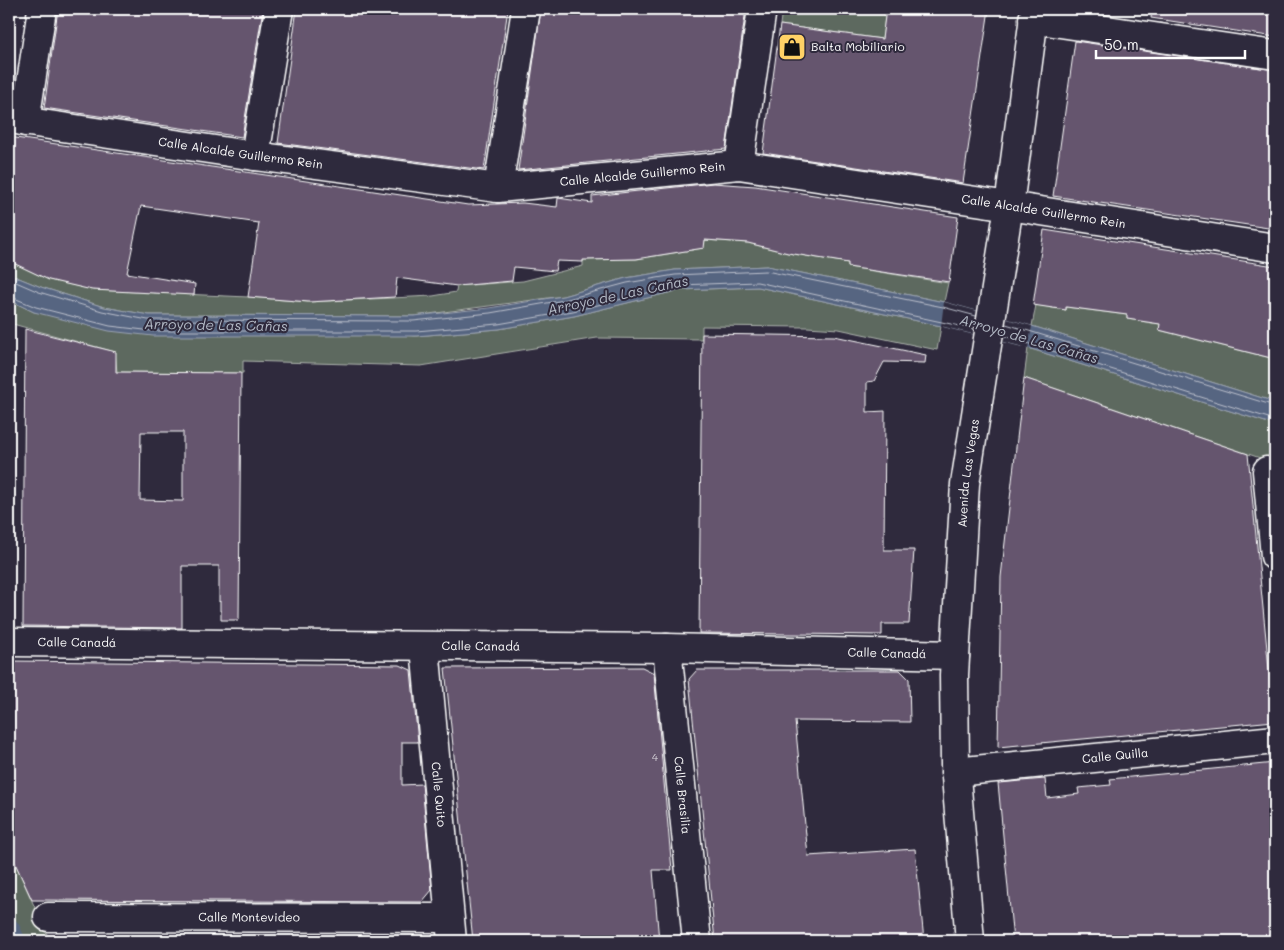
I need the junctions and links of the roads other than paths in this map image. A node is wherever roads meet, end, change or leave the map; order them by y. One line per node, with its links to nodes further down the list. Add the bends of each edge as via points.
1 (42, 9): 7 (street)
2 (279, 9): 8 (street)
3 (526, 9): 10 (street)
4 (762, 9): 9 (street)
5 (1034, 14): 6 (street); 11 (street, Avenida Las Vegas)
6 (1275, 55)
7 (17, 120): 8 (street, Calle Alcalde Guillermo Rein)
8 (255, 156): 10 (street, Calle Alcalde Guillermo Rein)
9 (739, 165): 10 (street, Calle Alcalde Guillermo Rein); 11 (street, Calle Alcalde Guillermo Rein)
10 (498, 188)
11 (1009, 206): 12 (street, Calle Alcalde Guillermo Rein); 18 (street, Avenida Las Vegas, via 965,484)
12 (1275, 248)
13 (1267, 471): 14 (street)
14 (1275, 556)
15 (9, 642): 16 (street, Calle Canadá)
16 (424, 647): 17 (street, Calle Canadá); 22 (street, Calle Quito)
17 (668, 648): 18 (street, Calle Canadá); 23 (street, Calle Brasilia)
18 (955, 655): 20 (street, Avenida Las Vegas)
19 (1275, 740): 20 (street, Calle Quilla)
20 (955, 772): 24 (street, Avenida Las Vegas)
21 (48, 917): 22 (street, Calle Montevideo)
22 (451, 929)
23 (697, 941)
24 (970, 941)

